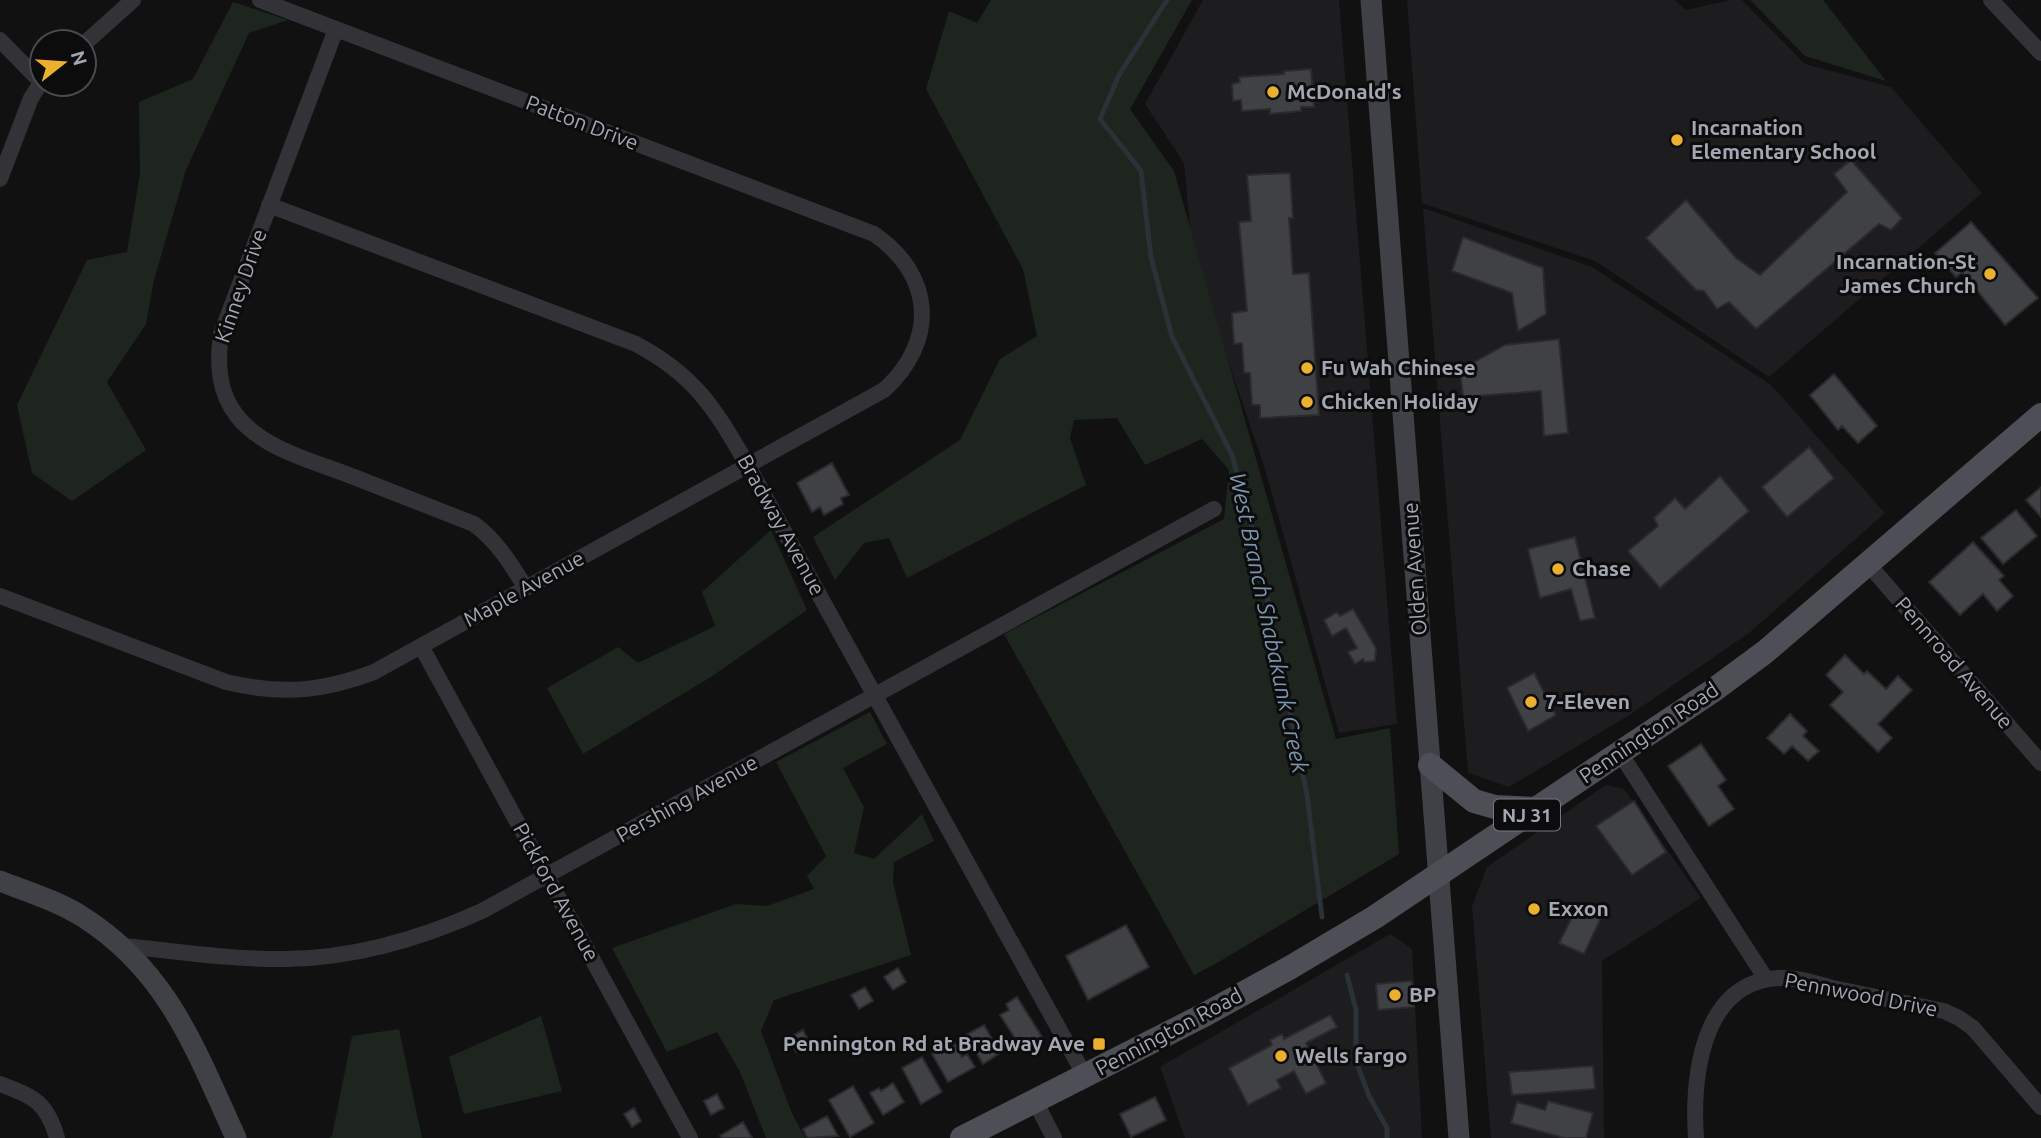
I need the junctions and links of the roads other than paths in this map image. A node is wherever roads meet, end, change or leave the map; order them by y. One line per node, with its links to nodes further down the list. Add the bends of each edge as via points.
1 (133, 0): 6 (street)
2 (260, 0): 5 (street, Patton Drive)
3 (1371, 0): 24 (main road, Olden Avenue)
4 (1991, 0): 8 (street)
5 (336, 29): 12 (street, Kinney Drive); 13 (street, Patton Drive, via 861,229)
6 (98, 31)
7 (0, 40): 9 (street)
8 (2041, 53)
9 (28, 68)
10 (31, 98): 11 (street)
11 (0, 179)
12 (269, 205): 15 (street, Bradway Avenue, via 636,344 685,376 704,396); 18 (street, Kinney Drive, via 221,334 219,376 235,414 260,438 278,447 474,524 491,536)
13 (899, 255): 15 (street, Maple Avenue, via 912,274 922,308 918,342 900,376 884,390)
14 (2041, 415): 17 (main road, Pennington Road / NJ 31)
15 (748, 466): 18 (street, Maple Avenue); 21 (street, Bradway Avenue)
16 (1214, 509): 21 (street, Pershing Avenue)
17 (1868, 564): 22 (main road, Pennington Road / NJ 31, via 1765,652); 23 (street, Pennroad Avenue)
18 (526, 588): 20 (street, Maple Avenue)
19 (0, 596): 20 (street, Maple Avenue, via 226,682 254,688 286,691 347,682)
20 (421, 646): 27 (street, Pickford Avenue)
21 (875, 695): 27 (street, Pershing Avenue); 31 (street, Bradway Avenue)
22 (1620, 753): 25 (main road, Pennington Road / NJ 31); 30 (street, Pennwood Drive)
23 (2041, 763)
24 (1430, 765): 25 (main road, via 1474,802); 26 (main road, Olden Avenue)
25 (1536, 809): 26 (main road, Pennington Road / NJ 31)
26 (1439, 874): 31 (main road, Pennington Road / NJ 31, via 1291,967); 40 (main road, Olden Avenue)
27 (547, 876): 29 (street, Pershing Avenue, via 445,927 368,950 288,959); 37 (street, Pickford Avenue)
28 (0, 881): 29 (main road, via 82,916)
29 (122, 946): 36 (main road, via 166,996)
30 (1766, 979): 34 (street, Pennwood Drive, via 1783,978 1944,1011 1973,1028); 41 (street, Pennwood Drive, via 1725,1002 1715,1020 1696,1077)
31 (1085, 1076): 33 (main road, Pennington Road / NJ 31)
32 (0, 1084): 35 (street, via 30,1095 42,1105 52,1118)
33 (1035, 1101): 38 (main road, Pennington Road / NJ 31); 39 (street)
34 (2041, 1107)
35 (57, 1138)
36 (236, 1138)
37 (690, 1138)
38 (962, 1138)
39 (1054, 1138)
40 (1459, 1138)
41 (1696, 1138)

